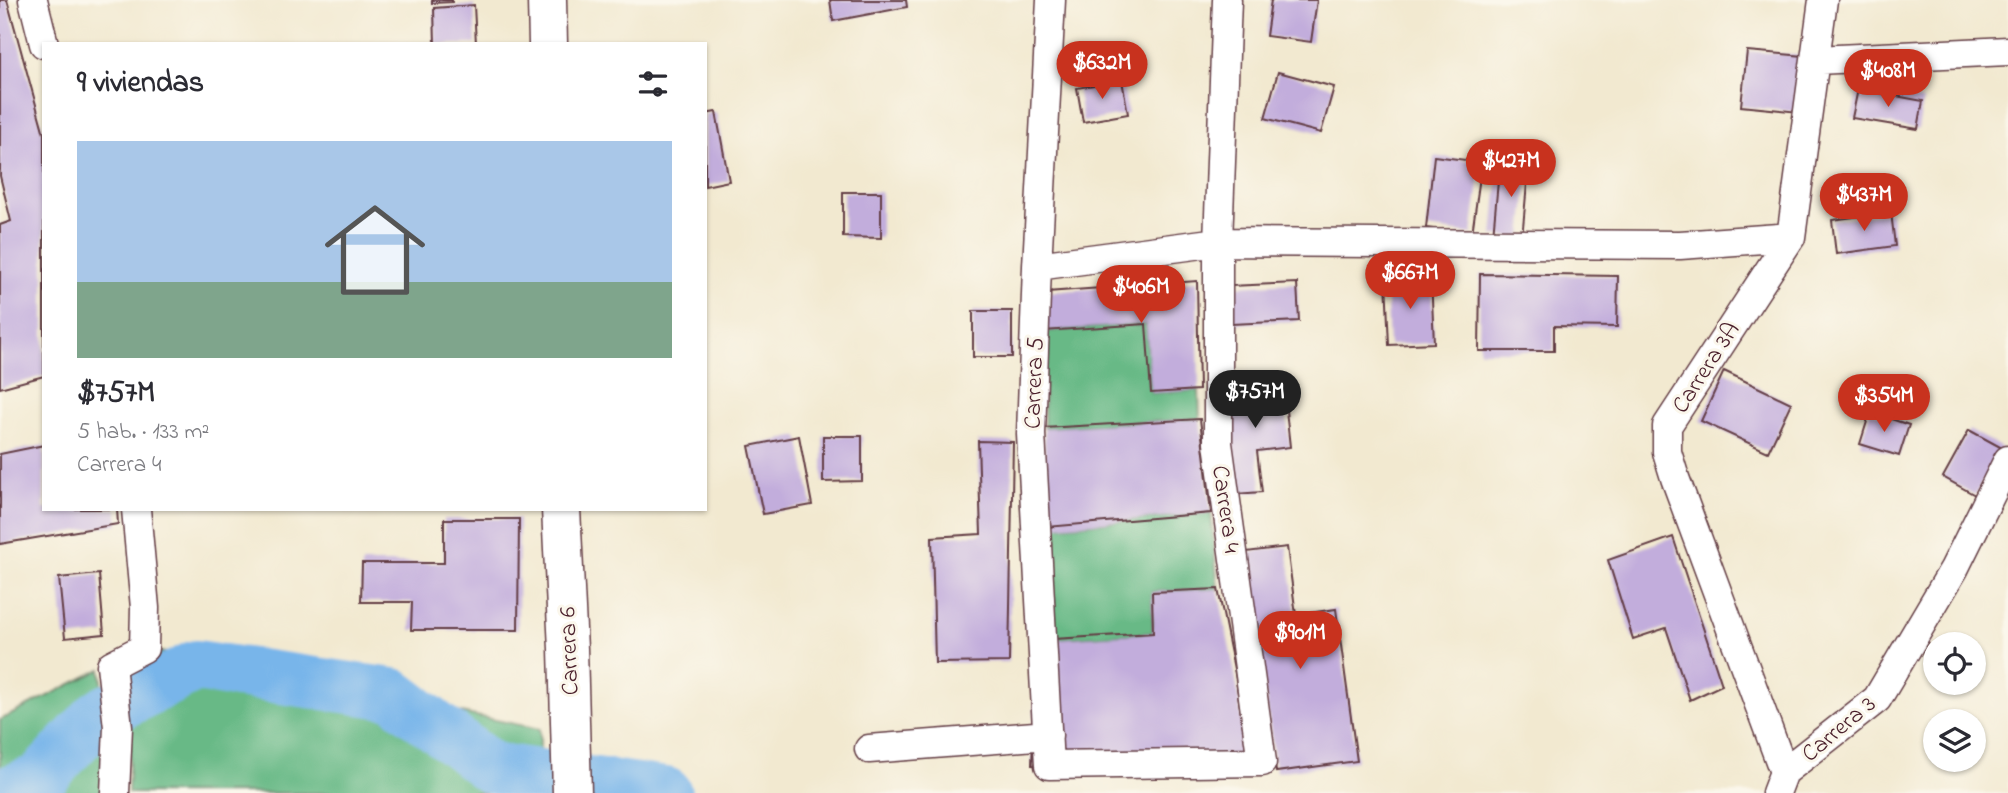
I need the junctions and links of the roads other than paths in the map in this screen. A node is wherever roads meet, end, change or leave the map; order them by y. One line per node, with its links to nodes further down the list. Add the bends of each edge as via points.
1 (33, 0): 6 (street)
2 (547, 0): 7 (main road)
3 (1051, 0): 12 (street, Carrera 5)
4 (1227, 0): 11 (street, Carrera 4)
5 (1823, 0): 9 (street, Carrera 3A)
6 (44, 42)
7 (548, 42)
8 (2008, 51): 9 (street)
9 (1816, 60): 10 (street, Carrera 3A)
10 (1791, 237): 11 (street, via 1680,245); 19 (street, Carrera 3A, via 1667,426 1667,452 1675,478)
11 (1218, 242): 12 (street); 18 (street, Carrera 4, via 1218,443 1262,762)
12 (1037, 266): 16 (street, Carrera 5, via 1031,434)
13 (2008, 460): 19 (street, Carrera 3, via 1954,569 1877,699)
14 (136, 511): 20 (street, via 144,648 111,665 118,727)
15 (561, 511): 21 (main road, Carrera 6)
16 (1048, 735): 17 (street); 18 (street, Carrera 5)
17 (869, 749)
18 (1049, 765)
19 (1780, 783)
20 (115, 793)
21 (572, 793)

